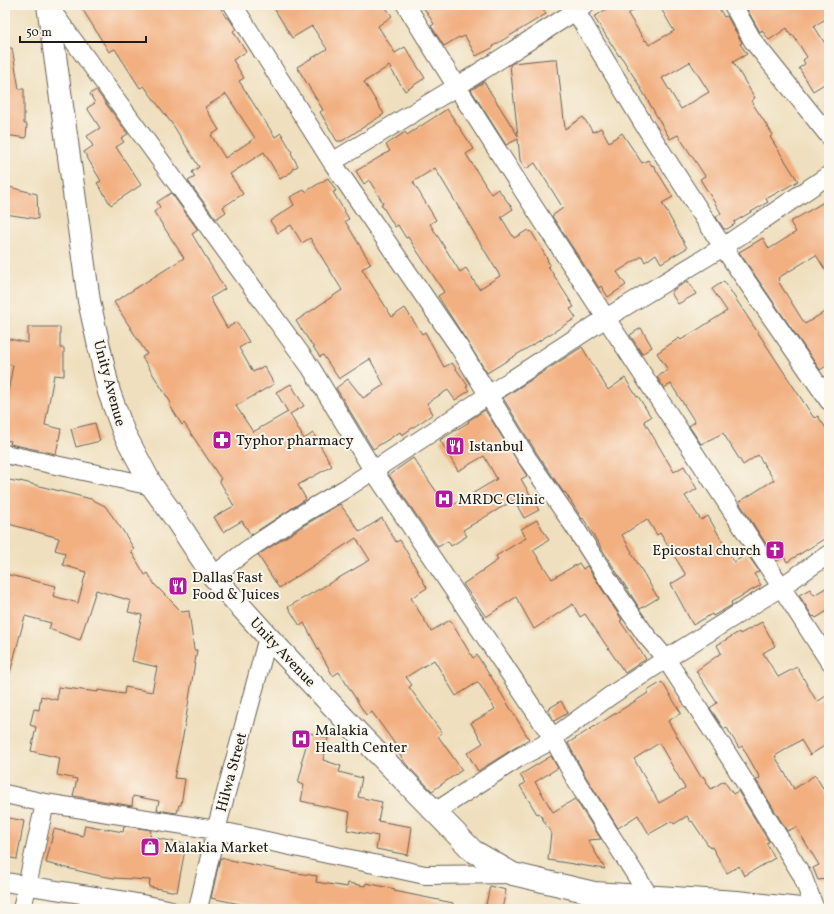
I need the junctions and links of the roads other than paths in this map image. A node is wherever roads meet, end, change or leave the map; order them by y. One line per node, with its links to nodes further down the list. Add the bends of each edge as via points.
1 (233, 5): 8 (street)
2 (406, 5): 6 (street)
3 (733, 5): 7 (street, via 753,40)
4 (50, 6): 15 (street, via 311,368); 16 (main road, Unity Avenue, via 89,301 109,392 124,433)
5 (578, 7): 6 (street); 10 (street, via 643,123)
6 (456, 88): 8 (street); 11 (street)
7 (829, 136)
8 (332, 162): 12 (street)
9 (829, 175): 10 (street)
10 (723, 247): 11 (street); 13 (street)
11 (606, 318): 12 (street); 19 (street)
12 (489, 395): 15 (street); 21 (street, via 527,458 618,595)
13 (829, 401)
14 (5, 454): 16 (street)
15 (373, 470): 18 (street, via 247,550); 23 (street)
16 (152, 486): 18 (main road, Unity Avenue)
17 (829, 554): 19 (street)
18 (214, 576): 20 (main road, Unity Avenue)
19 (781, 587): 21 (street); 22 (street)
20 (268, 637): 26 (main road, Unity Avenue); 27 (street, Hilwa Street)
21 (666, 659): 23 (street); 37 (street, via 802,875)
22 (829, 661)
23 (553, 738): 26 (street); 31 (street, via 577,782)
24 (5, 794): 25 (street)
25 (45, 803): 27 (street); 30 (street)
26 (435, 812): 28 (main road, Unity Avenue, via 473,851)
27 (216, 830): 28 (street, via 425,875); 35 (street, Hilwa Street)
28 (513, 874): 32 (main road, Unity Avenue)
29 (5, 882): 30 (street)
30 (27, 887): 33 (street); 34 (street)
31 (649, 896): 32 (main road, Unity Avenue); 36 (main road, Unity Avenue)
32 (592, 901)
33 (22, 909)
34 (168, 909)
35 (198, 909)
36 (800, 909)
37 (815, 909)

